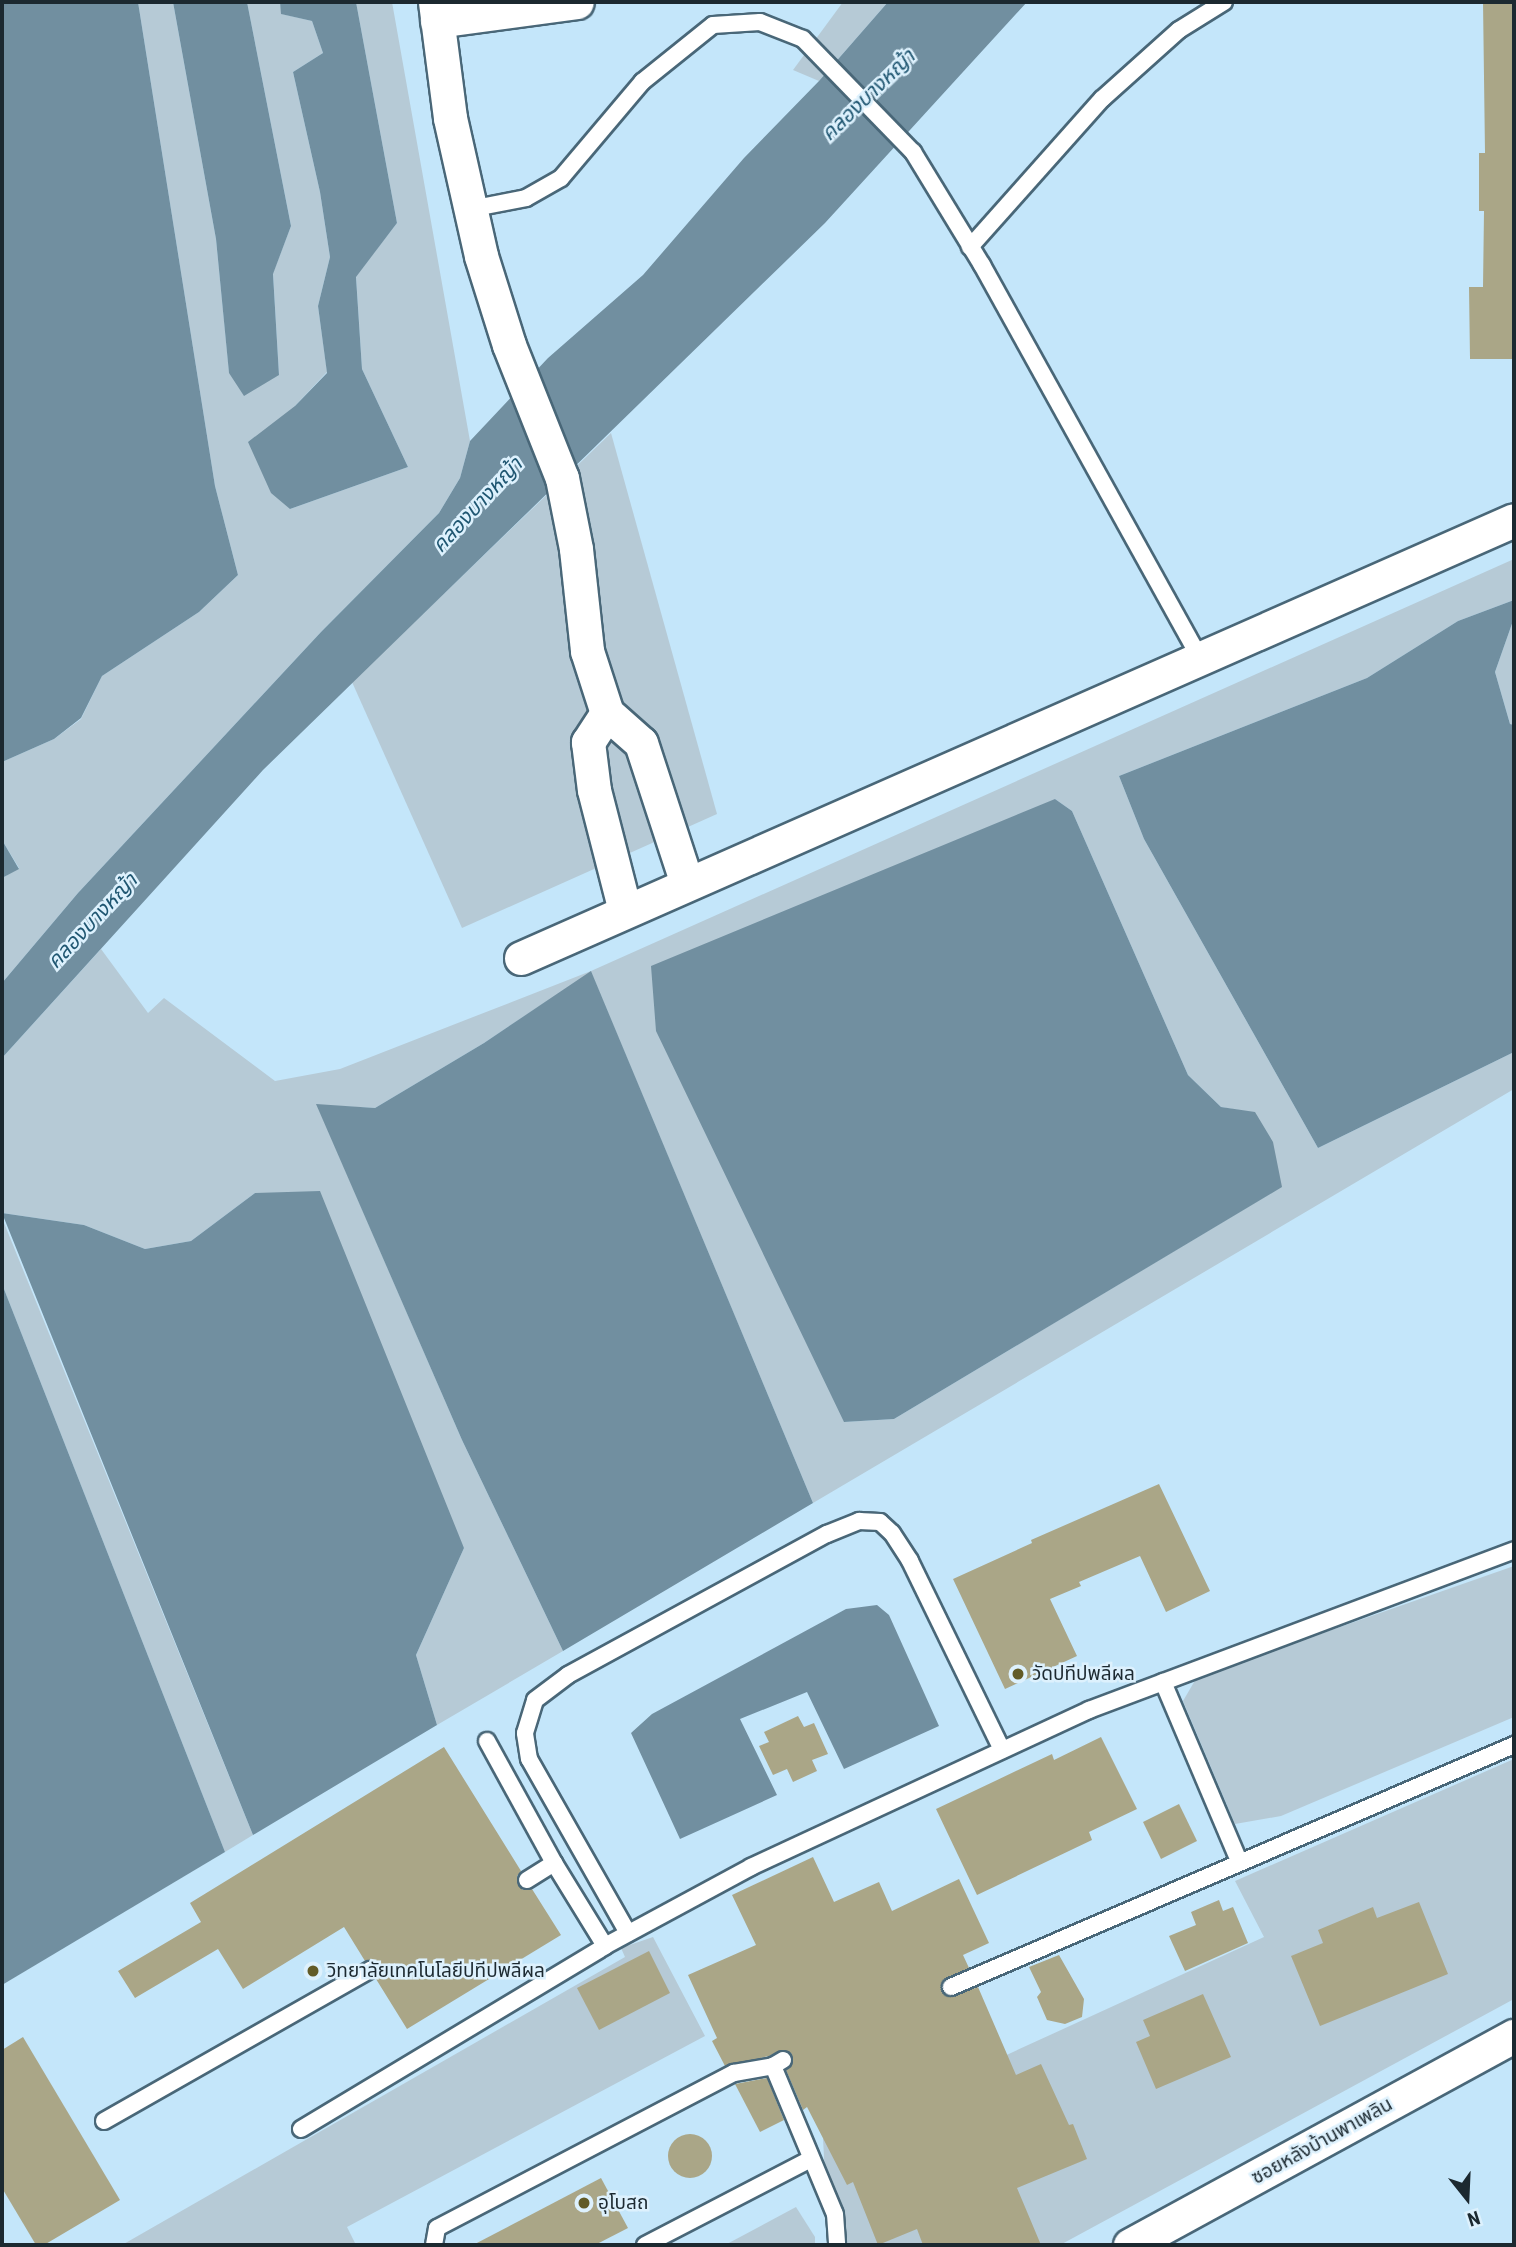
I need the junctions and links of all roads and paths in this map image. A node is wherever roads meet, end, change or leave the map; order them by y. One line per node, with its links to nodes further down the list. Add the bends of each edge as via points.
1 (577, 2): 3 (street)
2 (1224, 2): 5 (lane, via 1179,30 1101,99)
3 (436, 11): 4 (street, via 450,118)
4 (470, 209): 5 (lane, via 526,198 561,178 642,82 713,25 760,22 803,39 910,149); 8 (street, via 509,345 562,478 587,651)
5 (970, 247): 7 (lane)
6 (1514, 520): 7 (street)
7 (1199, 658): 9 (street)
8 (607, 713): 9 (street, via 641,743); 10 (street, via 588,743 594,790)
9 (687, 884): 10 (street)
10 (625, 911): 11 (street)
11 (521, 958)
12 (1514, 1550): 13 (lane)
13 (1163, 1682): 16 (lane, via 1088,1710); 17 (lane)
14 (487, 1741): 18 (lane)
15 (1514, 1745): 17 (lane)
16 (1002, 1751): 20 (lane, via 751,1867); 20 (lane, via 892,1533 880,1522 859,1521 827,1534 568,1675 535,1700 525,1733 528,1759)
17 (1239, 1861): 23 (lane)
18 (554, 1863): 19 (lane); 21 (lane)
19 (527, 1880)
20 (628, 1933): 21 (lane)
21 (604, 1946): 26 (lane)
22 (370, 1970): 25 (lane)
23 (951, 1987)
24 (1514, 2036): 31 (street, ซอยหลังบ้านพาเพลิน)
25 (104, 2121)
26 (301, 2129)
27 (811, 2159): 28 (lane, via 778,2063 734,2073 437,2228); 29 (lane); 30 (lane, via 835,2214)
28 (434, 2245)
29 (645, 2245)
30 (837, 2245)
31 (1130, 2245)

